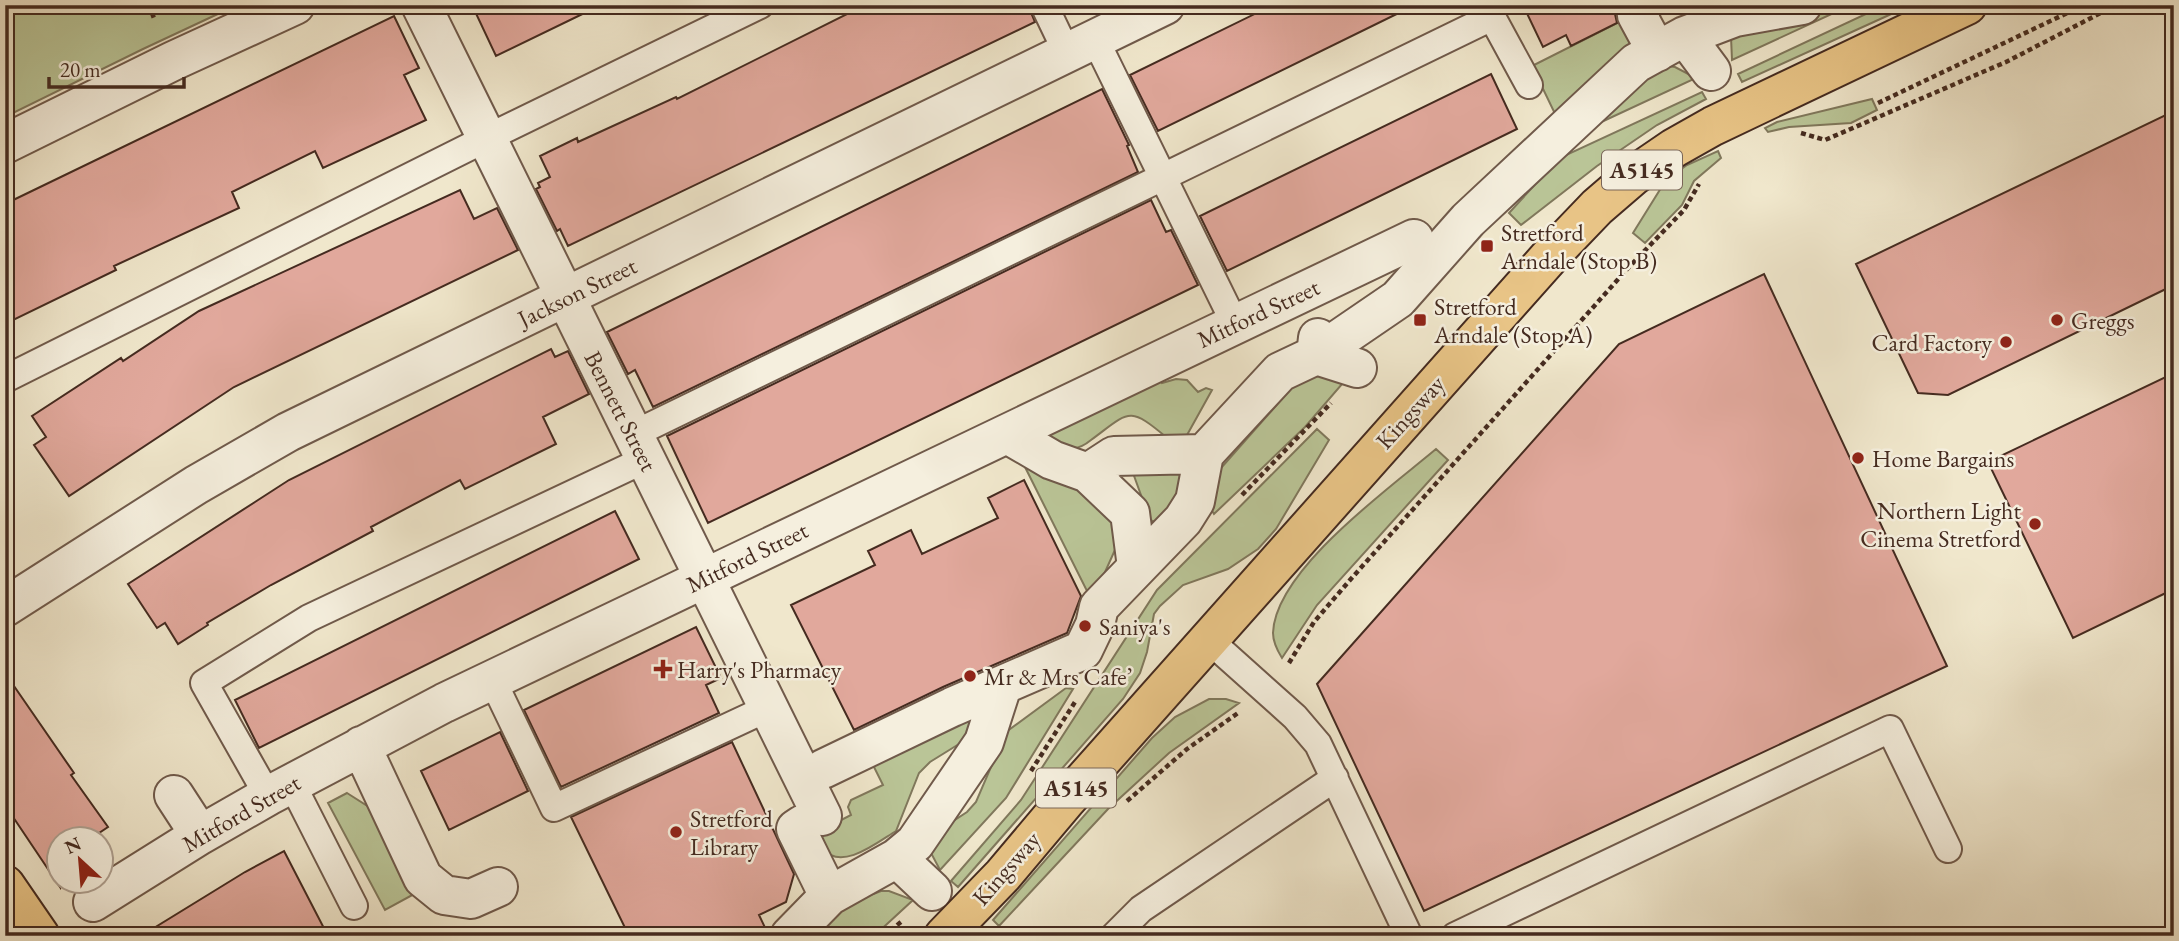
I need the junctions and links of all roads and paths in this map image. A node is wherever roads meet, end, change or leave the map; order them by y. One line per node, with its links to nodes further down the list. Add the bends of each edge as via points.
1 (161, 5): 12 (path)
2 (295, 5): 21 (street)
3 (421, 5): 20 (street, Bennett Street)
4 (760, 5): 20 (lane)
5 (1044, 5): 15 (lane)
6 (1165, 5): 15 (street, Jackson Street)
7 (1643, 5): 14 (street, via 1637,15)
8 (1801, 5): 14 (street)
9 (1967, 5): 37 (main road, Kingsway / A5145, via 1713,126 1633,176 1496,315)
10 (2084, 5): 18 (path)
11 (2116, 5): 19 (path, via 2006,62 1825,140)
12 (151, 11)
13 (1490, 11): 17 (lane); 22 (lane)
14 (1688, 30): 16 (street); 24 (street, via 1636,63)
15 (1081, 46): 22 (lane); 25 (street, Jackson Street)
16 (1711, 71)
17 (1528, 85)
18 (1878, 103)
19 (1795, 134)
20 (487, 138): 25 (street, Bennett Street); 29 (lane)
21 (5, 144)
22 (1164, 177): 26 (lane); 31 (lane)
23 (1700, 182): 40 (path, via 1684,210 1314,622)
24 (1427, 259): 26 (street, Mitford Street); 27 (street, via 1398,299)
25 (565, 298): 31 (street, Bennett Street); 36 (street, Jackson Street, via 288,432)
26 (1235, 324): 35 (street, Mitford Street)
27 (1317, 346): 28 (street); 32 (street, via 1280,372)
28 (1357, 368)
29 (5, 379)
30 (1016, 439): 33 (street, via 1052,460)
31 (640, 446): 35 (street, Bennett Street); 45 (lane, via 309,618 204,683)
32 (1204, 454): 33 (street, via 1114,456); 34 (street, via 1195,501)
33 (1088, 473): 34 (street, via 1130,513)
34 (1137, 567): 39 (street, via 1099,607 1083,650)
35 (703, 578): 38 (street, Mitford Street); 41 (street, Bennett Street)
36 (9, 597)
37 (1209, 640): 40 (lane); 59 (main road, Kingsway / A5145)
38 (492, 679): 41 (lane, via 554,808); 42 (street, Mitford Street)
39 (1002, 685): 43 (street); 50 (street, via 984,742)
40 (1265, 690): 44 (lane, via 1318,744); 47 (path)
41 (768, 708): 54 (street, Bennett Street, via 812,820 796,829)
42 (361, 746): 45 (street, Mitford Street); 52 (street, via 423,878 444,895 471,899)
43 (823, 769)
44 (1335, 778): 60 (lane, via 1141,909); 61 (lane)
45 (280, 790): 48 (street, Mitford Street); 56 (lane)
46 (174, 795): 48 (street)
47 (1122, 805)
48 (200, 835): 55 (street, Mitford Street)
49 (1948, 849): 62 (lane, via 1890,729)
50 (906, 851): 53 (street); 54 (street)
51 (5, 885): 57 (main road)
52 (498, 887)
53 (932, 891)
54 (829, 897): 58 (street)
55 (93, 902)
56 (354, 906)
57 (40, 936)
58 (790, 936)
59 (944, 936)
60 (1114, 936)
61 (1409, 936)
62 (1455, 936)

